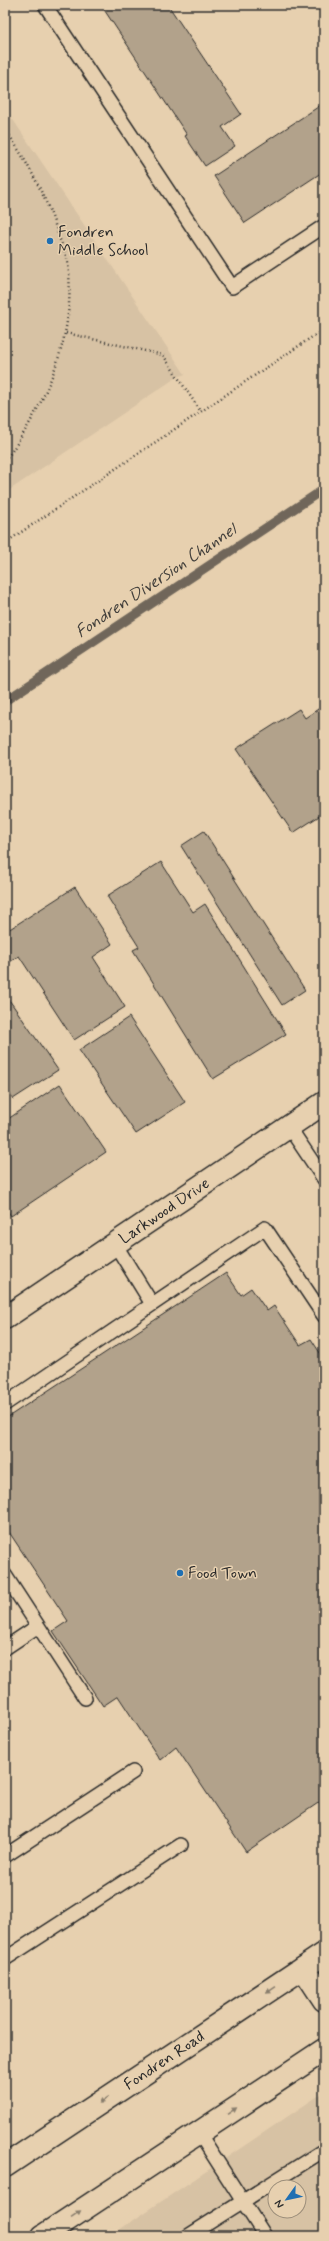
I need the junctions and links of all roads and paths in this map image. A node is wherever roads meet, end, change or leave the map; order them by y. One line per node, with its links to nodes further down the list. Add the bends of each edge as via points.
1 (45, 5): 3 (lane, via 232,287)
2 (5, 129): 5 (path, via 25,159 50,207 67,262 70,299)
3 (324, 226)
4 (324, 329): 6 (path)
5 (66, 333): 6 (path, via 163,355); 7 (path, via 50,382 30,425)
6 (201, 412): 8 (path)
7 (5, 461)
8 (5, 543)
9 (324, 1103): 10 (main road, Larkwood Drive)
10 (289, 1126): 11 (lane); 12 (main road, Larkwood Drive)
11 (324, 1179)
12 (115, 1244): 13 (lane); 15 (main road, Larkwood Drive)
13 (152, 1304): 14 (lane, via 265,1228); 16 (lane)
14 (324, 1316)
15 (5, 1318)
16 (5, 1404)
17 (5, 1575): 18 (lane)
18 (38, 1626): 19 (lane); 20 (lane)
19 (5, 1648)
20 (85, 1698)
21 (133, 1772): 23 (lane)
22 (181, 1846): 25 (lane)
23 (5, 1856)
24 (324, 1954): 26 (main road, Fondren Road)
25 (5, 1959)
26 (303, 1968): 27 (main road); 31 (main road, Fondren Road, one-way to 31)
27 (324, 2000)
28 (324, 2050): 29 (main road, one-way to 28)
29 (199, 2133): 32 (lane); 33 (main road, one-way to 29)
30 (324, 2150): 32 (lane)
31 (5, 2166)
32 (243, 2202): 34 (lane); 35 (lane)
33 (43, 2236)
34 (188, 2236)
35 (265, 2236)

